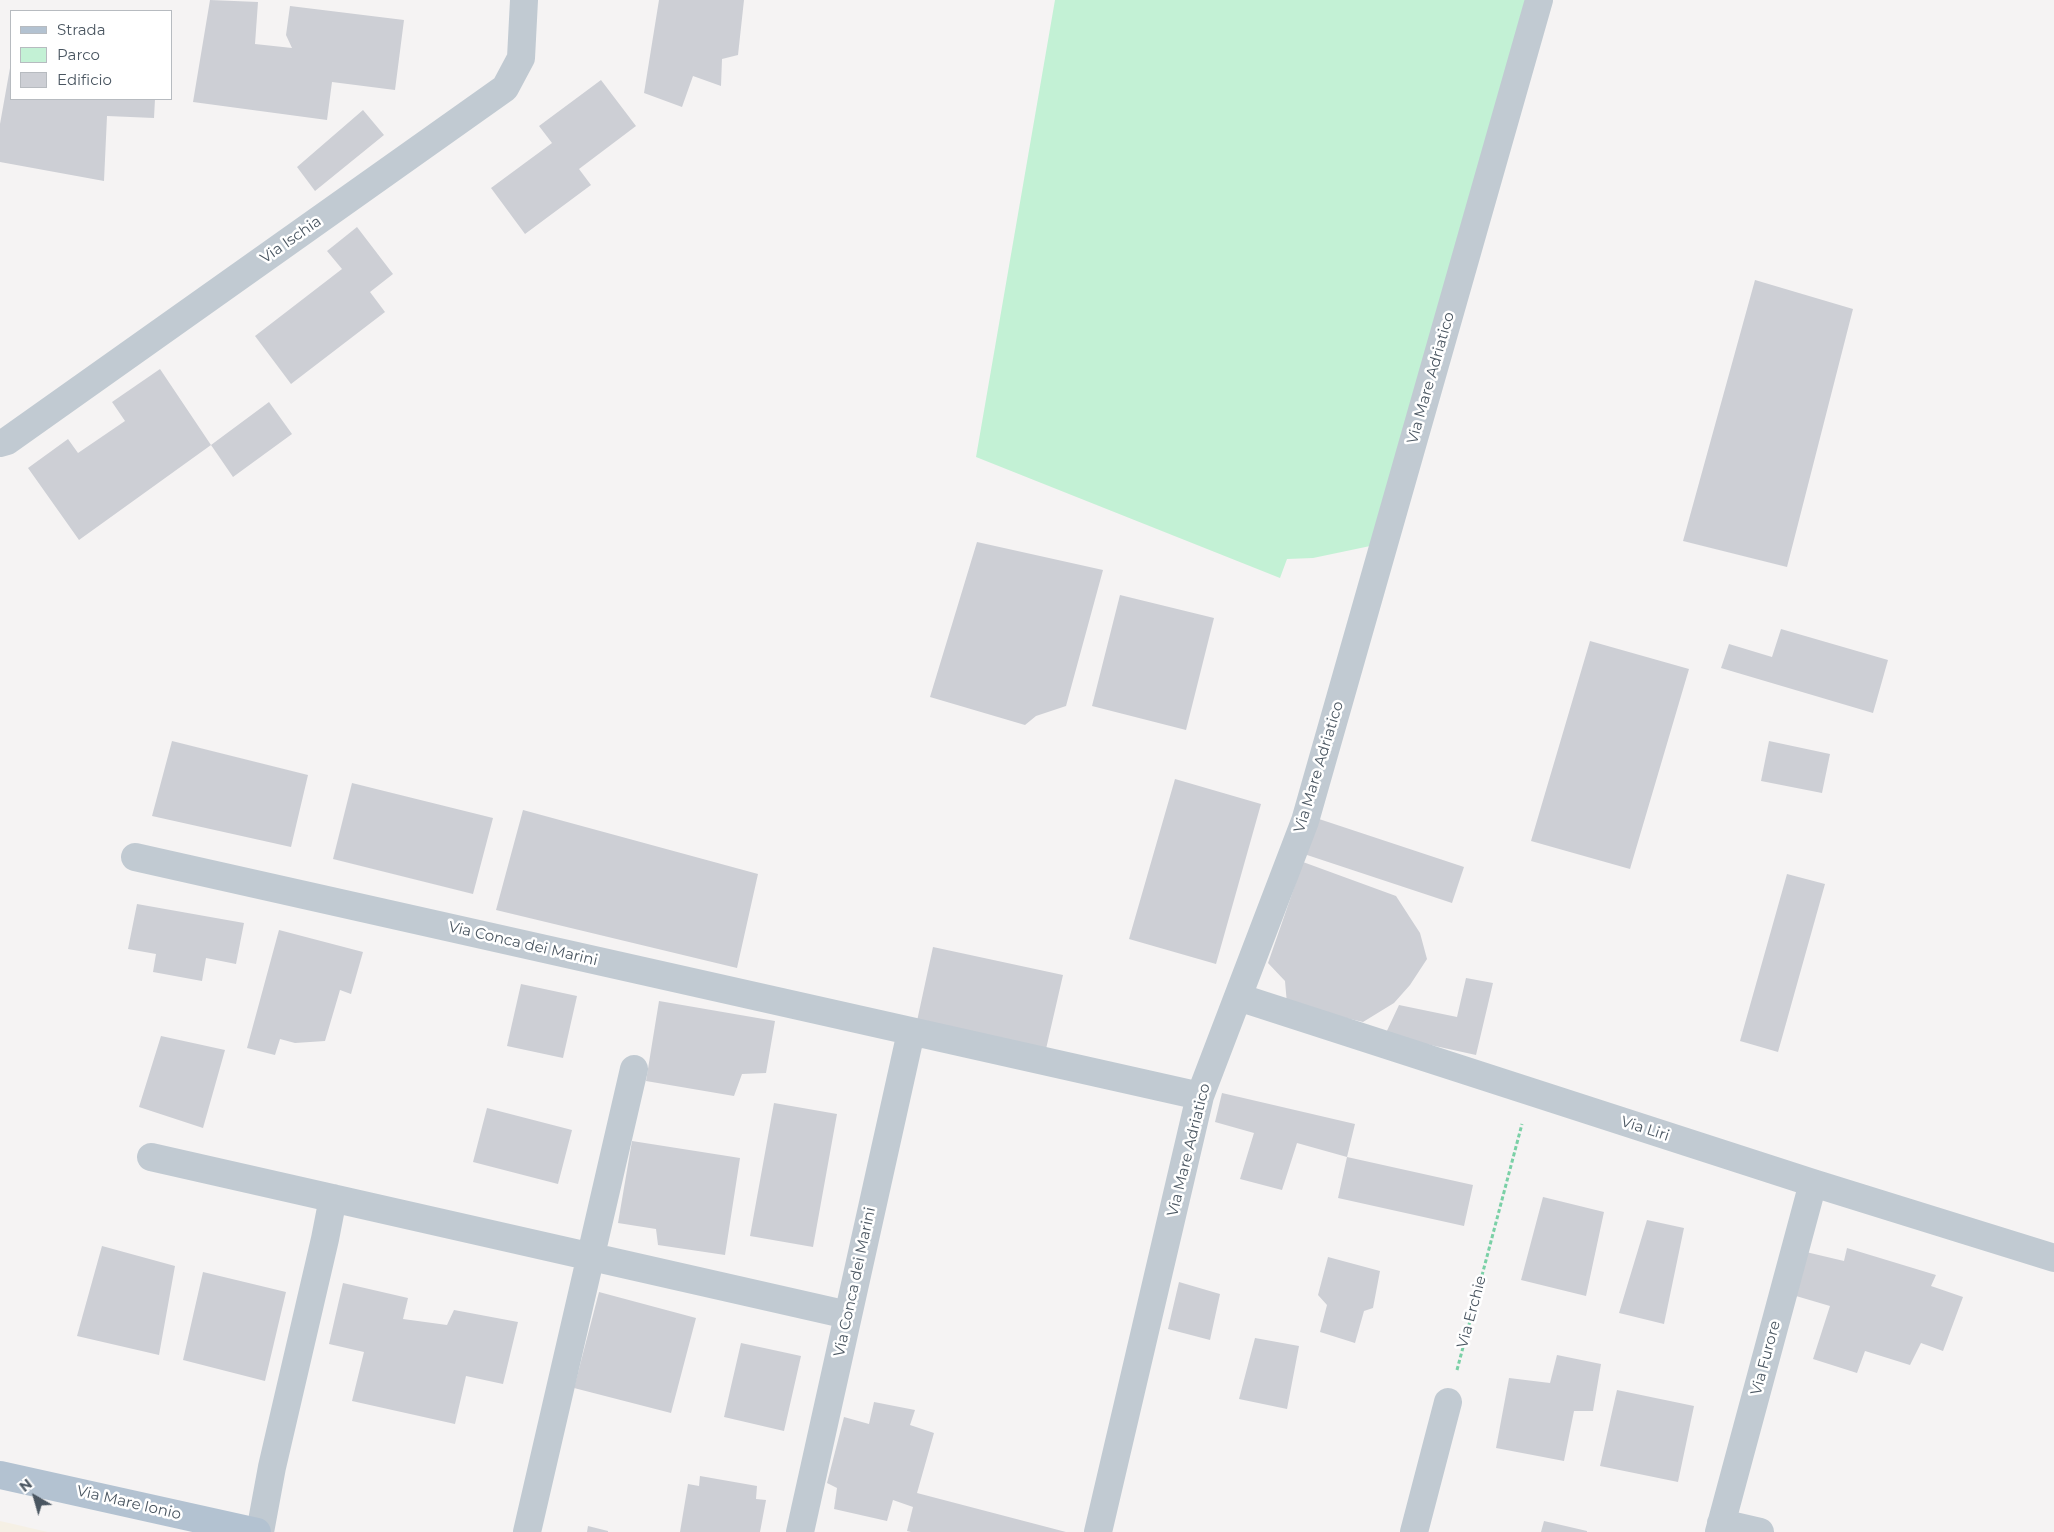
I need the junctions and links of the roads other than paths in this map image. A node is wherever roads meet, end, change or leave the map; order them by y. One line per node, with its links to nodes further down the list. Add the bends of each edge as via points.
1 (524, 0): 3 (street, Via Ischia, via 521,58 505,88)
2 (1539, 0): 5 (street, Via Mare Adriatico, via 1305,821)
3 (0, 443)
4 (135, 857): 6 (street, Via Conca dei Marini)
5 (1238, 997): 8 (street, Via Mare Adriatico); 10 (street, Via Liri)
6 (911, 1032): 8 (street, Via Conca dei Marini); 14 (street, Via Conca dei Marini)
7 (634, 1069): 12 (street)
8 (1200, 1096): 21 (street, Via Mare Adriatico)
9 (151, 1157): 11 (street)
10 (1813, 1183): 13 (street, Via Liri); 17 (street, Via Furore)
11 (333, 1198): 12 (street); 18 (street)
12 (590, 1257): 14 (street); 19 (street)
13 (2054, 1258)
14 (848, 1315): 20 (street, Via Conca dei Marini)
15 (1448, 1402): 22 (street)
16 (0, 1475): 18 (main road, Via Mare Ionio)
17 (1720, 1528): 23 (street)
18 (259, 1532)
19 (528, 1532)
20 (800, 1532)
21 (1098, 1532)
22 (1414, 1532)
23 (1760, 1532)

